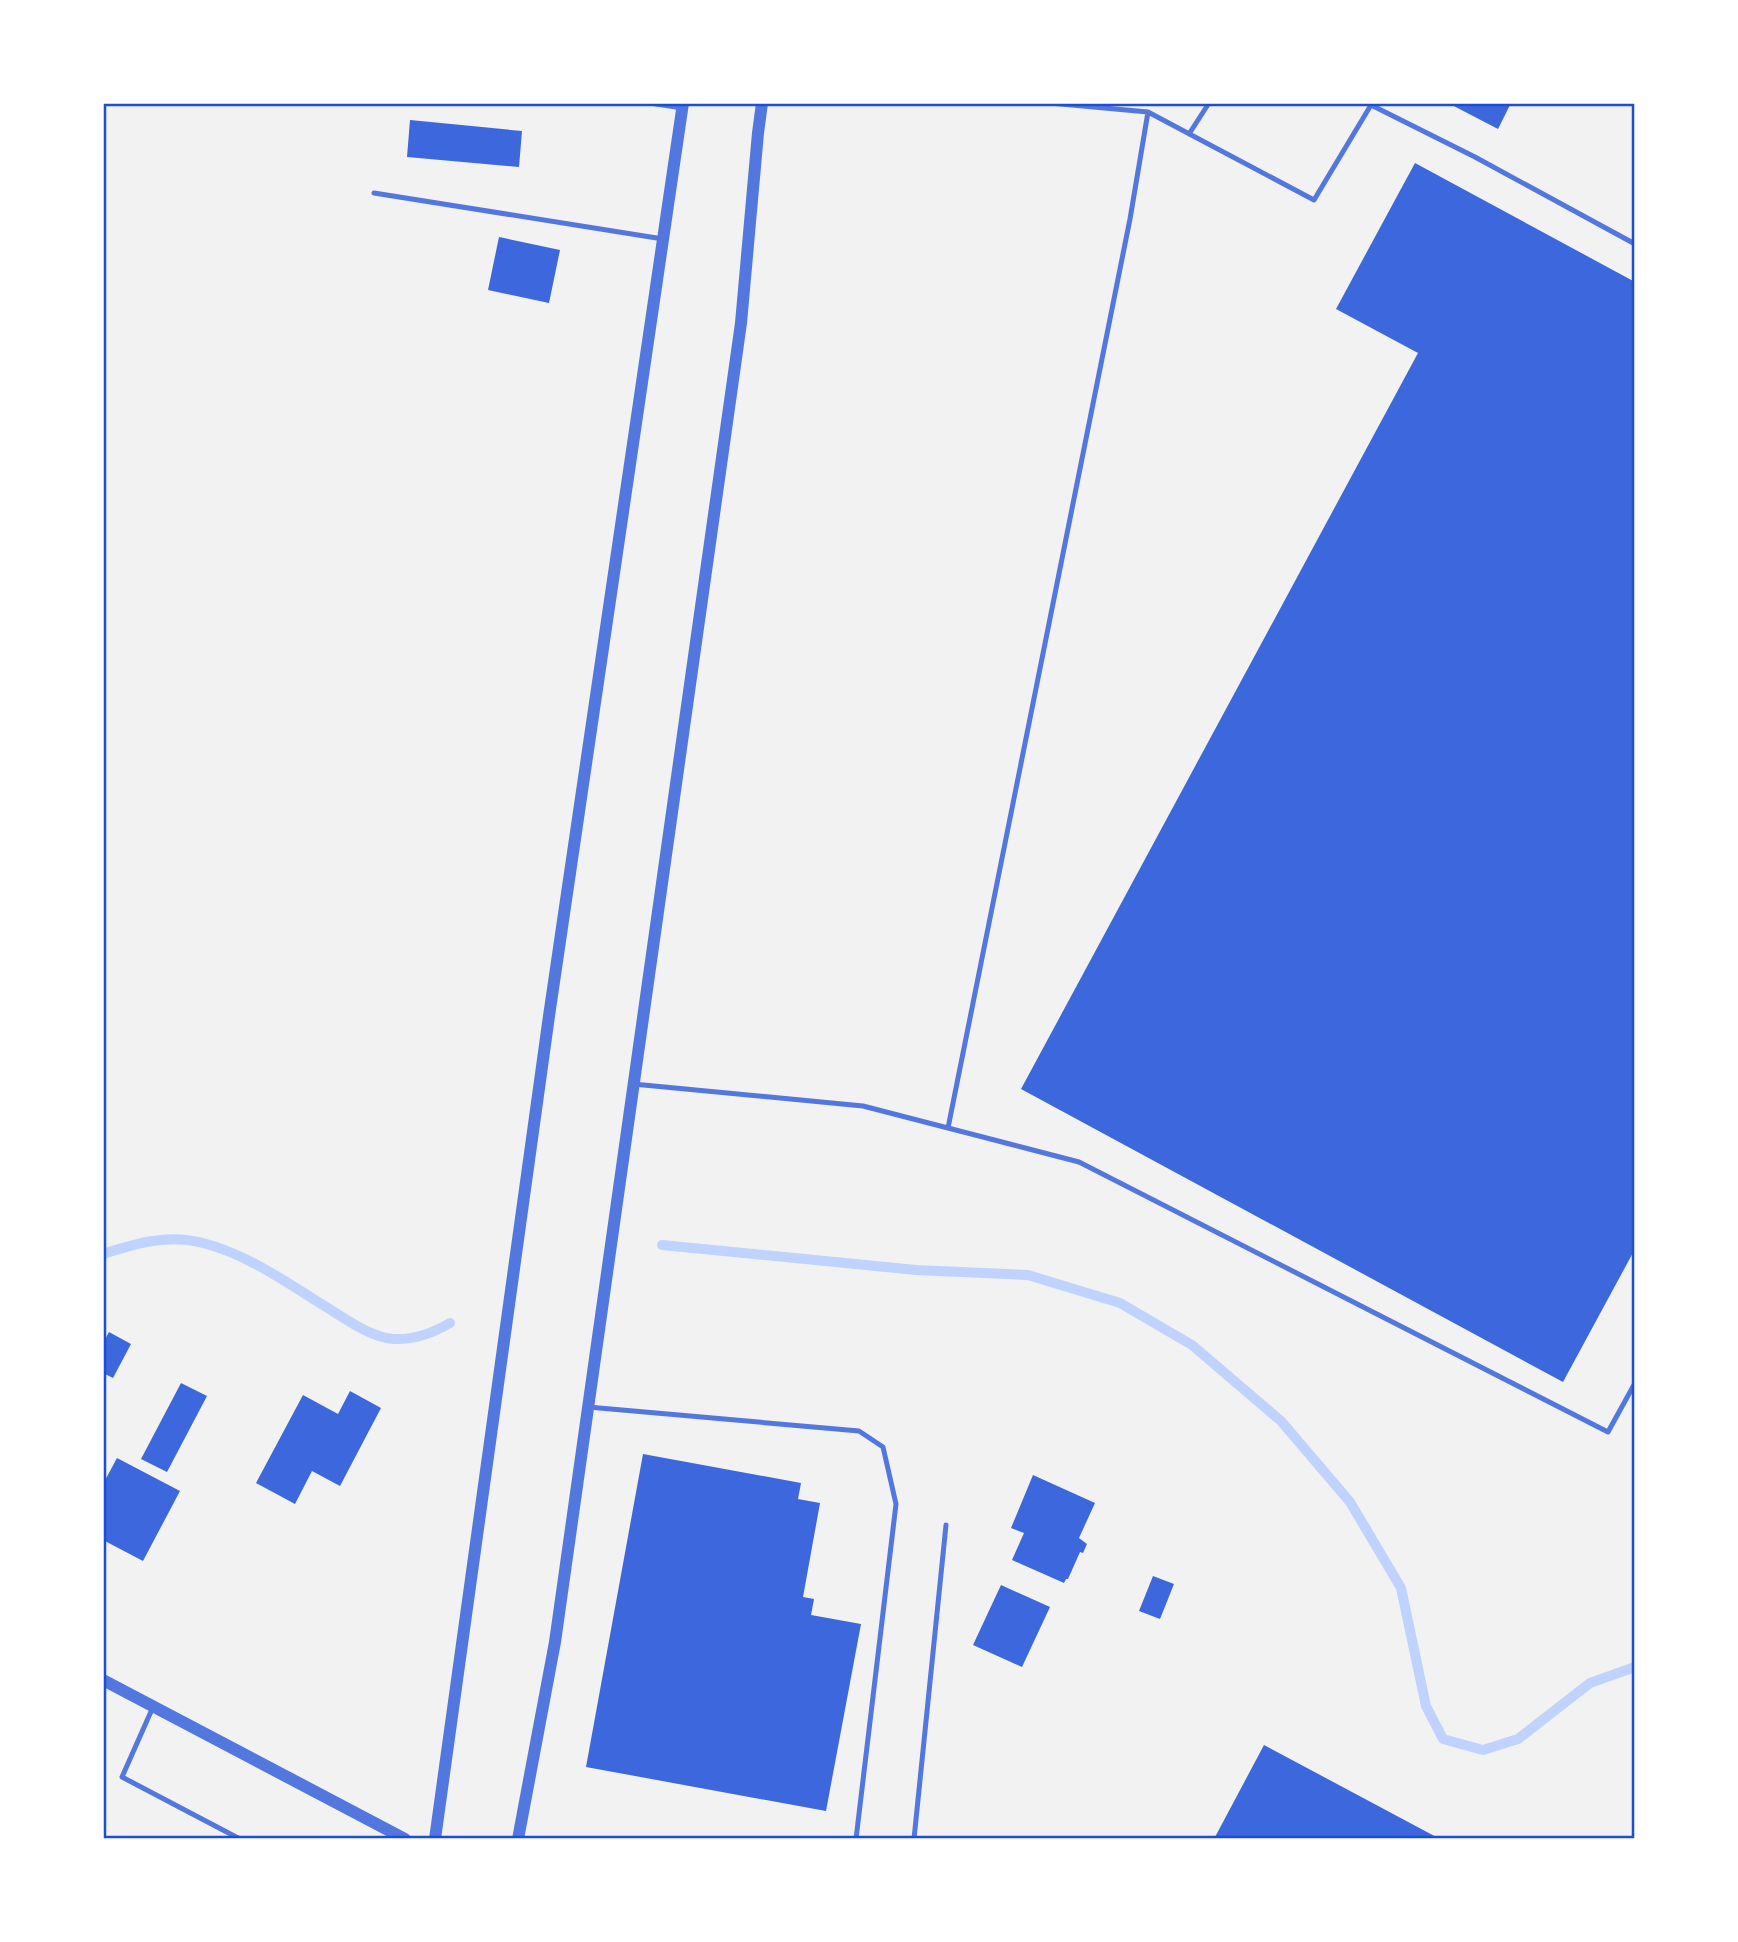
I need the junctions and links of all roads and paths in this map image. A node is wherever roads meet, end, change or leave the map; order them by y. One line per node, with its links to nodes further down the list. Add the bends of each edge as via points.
1 (650, 103): 6 (lane)
2 (762, 103): 12 (street, via 741,323)
3 (1049, 103): 7 (lane)
4 (1209, 103): 8 (lane)
5 (1369, 104): 8 (lane, via 1314,200); 11 (lane)
6 (683, 106): 10 (street)
7 (1148, 112): 8 (lane); 13 (lane, via 1128,233)
8 (1189, 134)
9 (374, 193): 10 (lane)
10 (663, 239): 21 (street)
11 (1635, 244)
12 (634, 1084): 13 (lane, via 863,1105); 15 (street)
13 (948, 1128): 14 (lane, via 1079,1162 1608,1432)
14 (1635, 1383)
15 (587, 1408): 22 (street, via 555,1643); 23 (lane, via 859,1432 883,1447 897,1504)
16 (946, 1525): 24 (lane)
17 (103, 1680): 18 (street)
18 (153, 1706): 19 (lane, via 122,1777); 20 (street)
19 (240, 1839)
20 (405, 1839)
21 (435, 1839)
22 (517, 1839)
23 (856, 1839)
24 (914, 1839)

